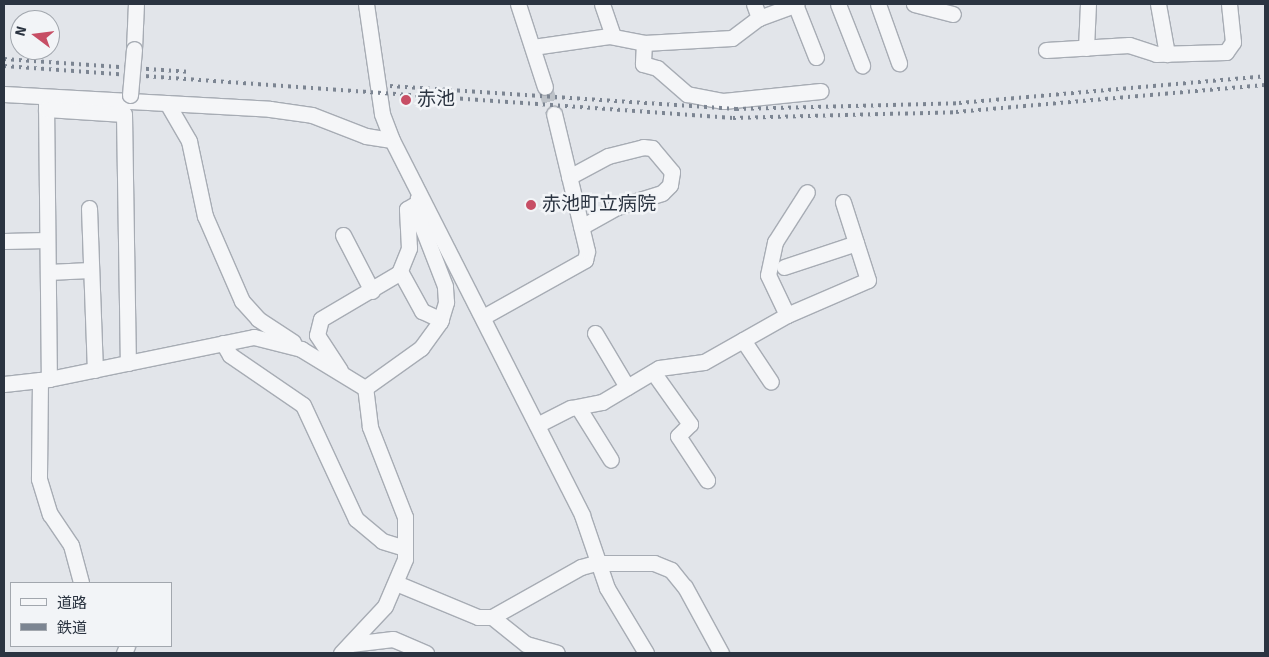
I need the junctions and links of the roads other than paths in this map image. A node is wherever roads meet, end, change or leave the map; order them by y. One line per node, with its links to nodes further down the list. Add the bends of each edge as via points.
1 (136, 4): 27 (street, bridge)
2 (366, 4): 31 (street, via 382,114)
3 (518, 4): 17 (street)
4 (602, 4): 15 (street)
5 (754, 4): 14 (street)
6 (795, 4): 14 (street); 21 (street)
7 (838, 4): 23 (street)
8 (878, 4): 22 (street)
9 (914, 4): 13 (street)
10 (1088, 4): 18 (street)
11 (1158, 4): 20 (street)
12 (1229, 4): 20 (street, via 1233,42 1226,52)
13 (953, 14)
14 (759, 18): 16 (street, via 732,38)
15 (613, 36): 16 (street); 17 (street)
16 (644, 43): 25 (street, via 643,64 656,68 687,94 723,101)
17 (533, 47): 24 (street)
18 (1086, 48): 19 (street); 20 (street, via 1129,45)
19 (1046, 50)
20 (1166, 54)
21 (816, 57)
22 (899, 64)
23 (862, 65)
24 (545, 86)
25 (820, 91)
26 (4, 94): 28 (street)
27 (130, 98): 28 (street); 29 (street)
28 (46, 102): 39 (street); 54 (street, via 124,114)
29 (167, 103): 31 (street, via 312,115 366,136); 53 (street, via 189,141 205,216 242,301 258,319)
30 (554, 114): 32 (street)
31 (392, 140): 34 (street)
32 (569, 177): 37 (street); 37 (street, via 608,156 643,147 652,148 672,172 670,185 662,193 616,207)
33 (807, 192): 47 (street, via 775,242 768,276)
34 (418, 198): 44 (street, via 407,209 410,248); 48 (street); 49 (street, via 421,224 445,286)
35 (843, 202): 41 (street)
36 (89, 208): 43 (street)
37 (581, 227): 48 (street, via 585,260)
38 (343, 235): 46 (street)
39 (47, 240): 40 (street); 45 (street)
40 (4, 241)
41 (856, 243): 42 (street); 47 (street, via 868,280)
42 (784, 267)
43 (90, 270): 45 (street); 55 (street)
44 (400, 271): 46 (street); 49 (street, via 422,311)
45 (48, 272): 58 (street)
46 (372, 291): 57 (street, via 321,319 317,335)
47 (786, 315): 51 (street)
48 (483, 317): 64 (street)
49 (441, 320): 62 (street, via 421,348)
50 (595, 333): 61 (street)
51 (742, 340): 56 (street, via 704,362); 59 (street)
52 (223, 344): 53 (street, via 254,337); 54 (street); 67 (street, via 230,354 303,405 356,518 382,541)
53 (301, 349): 57 (street)
54 (128, 363): 55 (street)
55 (95, 370): 58 (street)
56 (653, 372): 61 (street); 66 (street, via 690,424 678,436)
57 (341, 374): 62 (street)
58 (44, 380): 60 (street); 69 (street, via 39,480 50,514 71,545)
59 (771, 382)
60 (4, 384)
61 (627, 387): 63 (street, via 602,402)
62 (365, 388): 67 (street, via 370,427 405,517)
63 (578, 407): 64 (street); 65 (street)
64 (538, 425): 68 (street, via 582,515)
65 (611, 460)
66 (707, 480)
67 (405, 548): 70 (street)
68 (596, 563): 71 (street); 75 (street); 76 (street, via 637,561 671,570 685,587)
69 (81, 582)
70 (396, 583): 71 (street, via 478,617); 72 (street, via 385,606)
71 (492, 617): 74 (street, via 526,644)
72 (346, 648): 73 (street, via 392,639)
73 (426, 653)
74 (557, 653)
75 (646, 653)
76 (721, 653)

